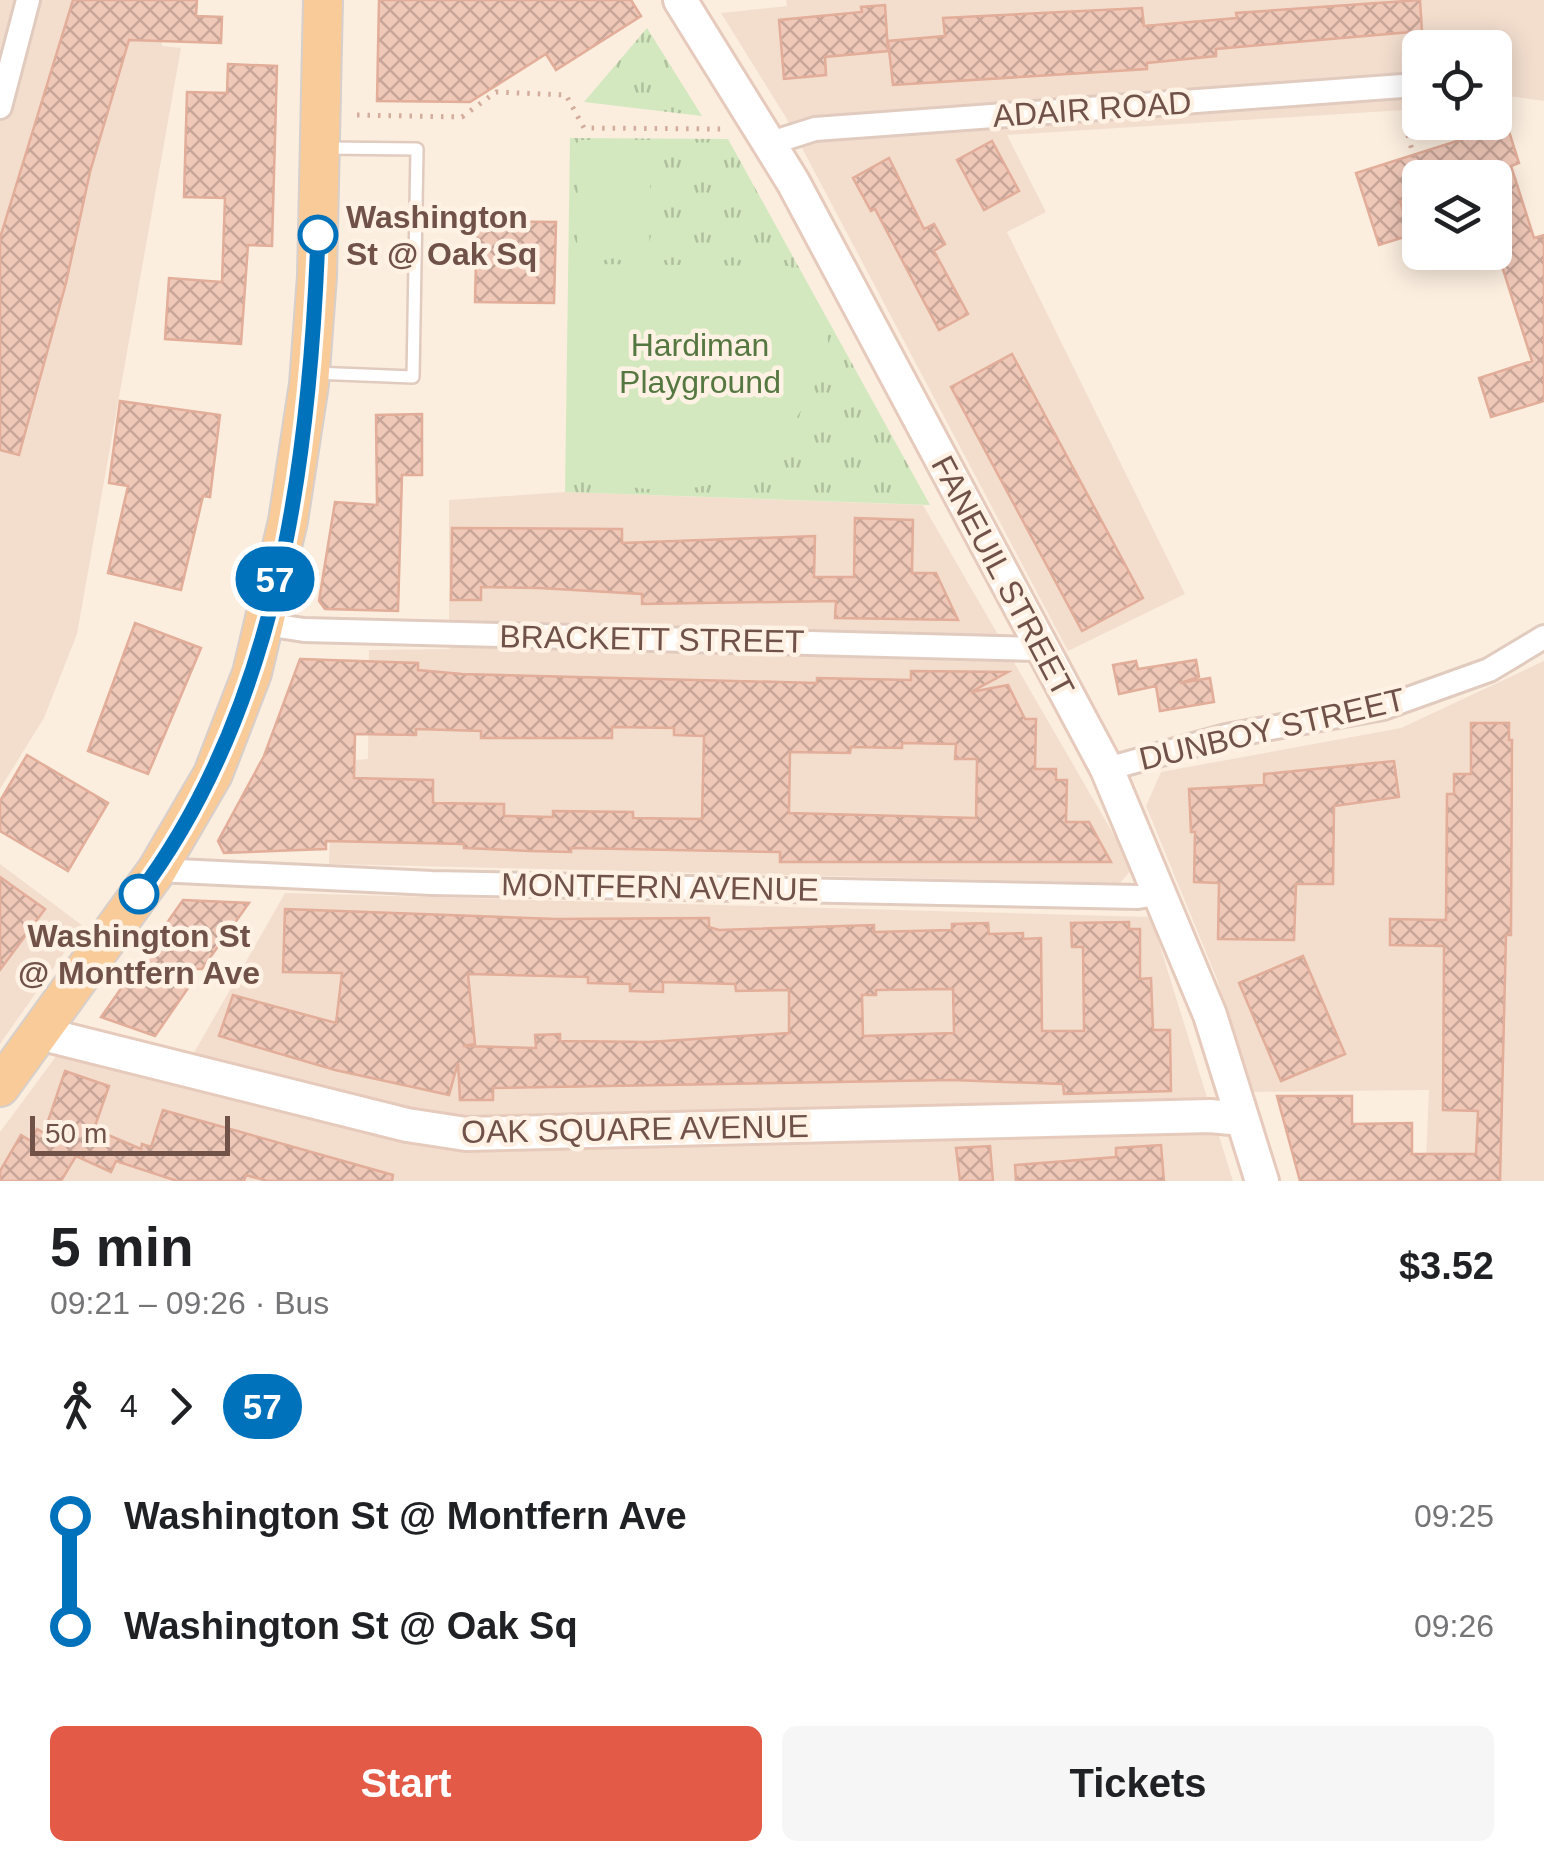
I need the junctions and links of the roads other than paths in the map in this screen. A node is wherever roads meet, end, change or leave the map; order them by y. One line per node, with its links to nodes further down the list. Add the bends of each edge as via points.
1 (28, 0): 5 (street)
2 (324, 0): 7 (main road)
3 (680, 0): 6 (street, FANEUIL STREET)
4 (1402, 85): 6 (street, ADAIR ROAD, via 815,129)
5 (0, 107)
6 (771, 143): 11 (street, FANEUIL STREET)
7 (320, 148): 8 (main road); 8 (lane, via 418,148 413,377)
8 (310, 373): 9 (main road)
9 (265, 624): 11 (street, BRACKETT STREET); 13 (main road, via 232,733)
10 (1544, 636): 12 (street, DUNBOY STREET, via 1489,670 1384,708 1226,736)
11 (1040, 648): 12 (street, FANEUIL STREET)
12 (1107, 769): 14 (street, FANEUIL STREET)
13 (157, 870): 14 (street, MONTFERN AVENUE, via 451,884); 15 (main road)
14 (1162, 893): 17 (street, FANEUIL STREET)
15 (38, 1033): 16 (main road); 17 (street, OAK SQUARE AVENUE, via 389,1121 466,1134)
16 (0, 1087)
17 (1242, 1119): 18 (street, FANEUIL STREET)
18 (1262, 1181)

